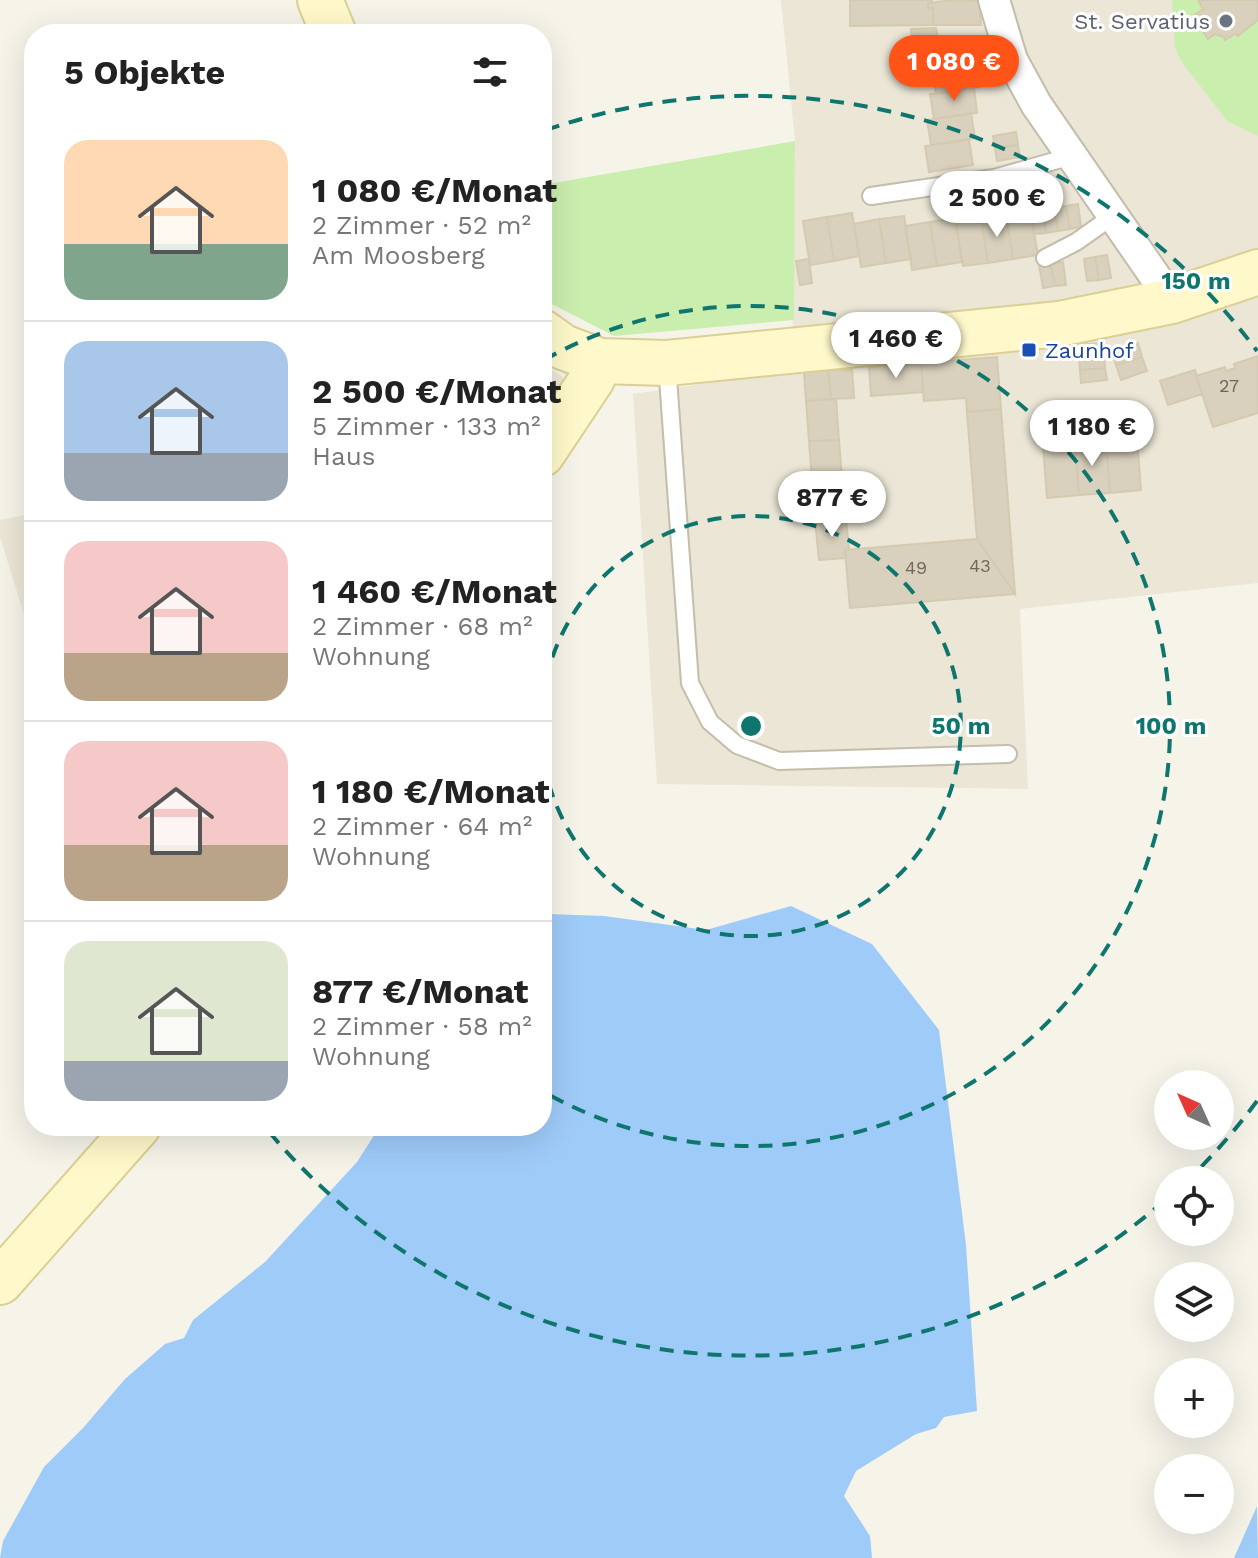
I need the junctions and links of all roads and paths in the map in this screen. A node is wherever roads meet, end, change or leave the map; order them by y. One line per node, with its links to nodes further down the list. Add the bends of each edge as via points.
1 (320, 0): 3 (street)
2 (994, 0): 4 (street, via 1012,60)
3 (330, 24)
4 (1072, 156): 5 (lane, via 994,178); 6 (street)
5 (871, 196)
6 (1113, 216): 7 (lane); 9 (street)
7 (1045, 258)
8 (1258, 272): 9 (street)
9 (1172, 301): 12 (street, via 1059,324)
10 (552, 339): 11 (street)
11 (600, 361): 12 (street); 13 (street)
12 (667, 363): 14 (lane, via 690,683 710,722 737,745 779,761)
13 (552, 439)
14 (1008, 754)
15 (129, 1136): 16 (street)
16 (0, 1282)

